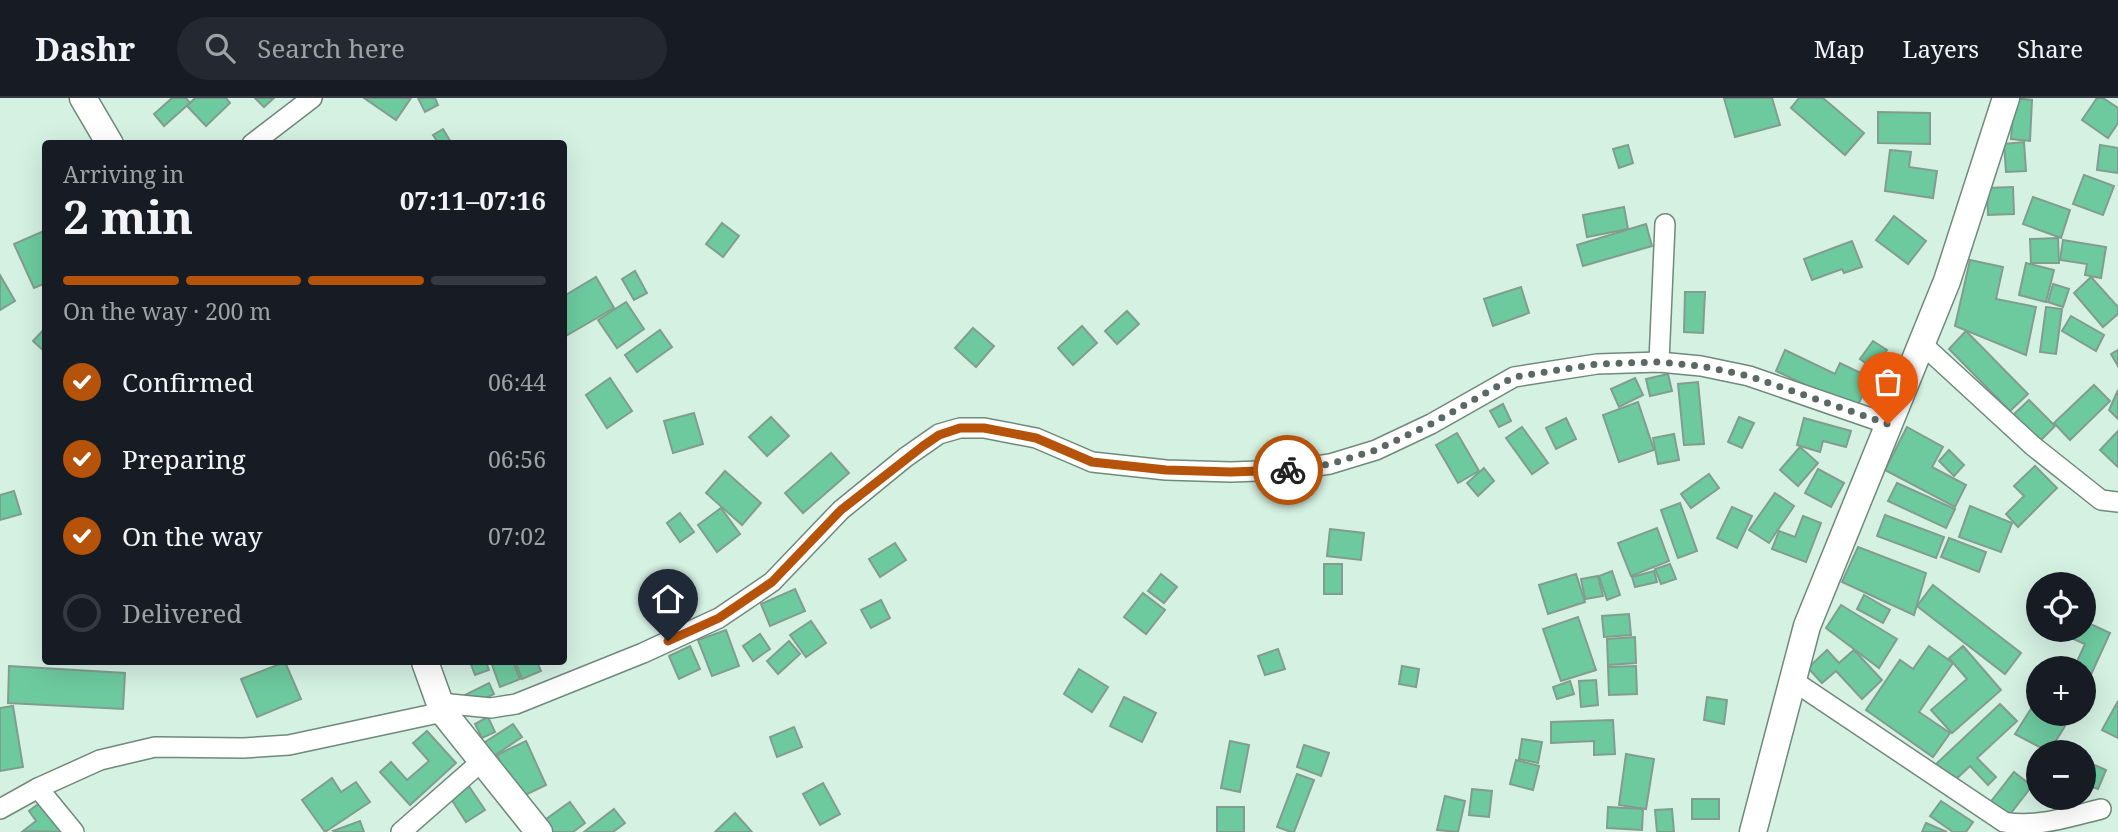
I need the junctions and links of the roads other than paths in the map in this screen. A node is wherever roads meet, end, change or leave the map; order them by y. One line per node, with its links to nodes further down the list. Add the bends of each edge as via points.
1 (83, 98): 4 (street)
2 (312, 98): 5 (street)
3 (2006, 98): 7 (street, via 1947,282)
4 (108, 140)
5 (256, 140)
6 (1665, 224): 8 (street)
7 (1922, 343): 9 (street); 10 (street, via 2034,446 2101,500)
8 (1658, 362): 9 (street, via 1749,376); 13 (street, via 1597,364 1514,377 1376,450 1289,470 1166,470 1092,462 1036,438 960,428 939,435 906,457 841,510 772,582 719,618 516,705)
9 (1888, 424): 12 (street, via 1807,626)
10 (2118, 502)
11 (426, 665): 13 (street)
12 (1793, 680): 17 (street, via 2004,822 2043,823); 21 (street)
13 (441, 707): 14 (street); 15 (street, via 289,745 155,747 100,760)
14 (482, 761): 19 (street); 20 (street)
15 (38, 788): 16 (street); 18 (street)
16 (0, 809)
17 (2101, 809)
18 (74, 832)
19 (401, 832)
20 (539, 832)
21 (1753, 832)

